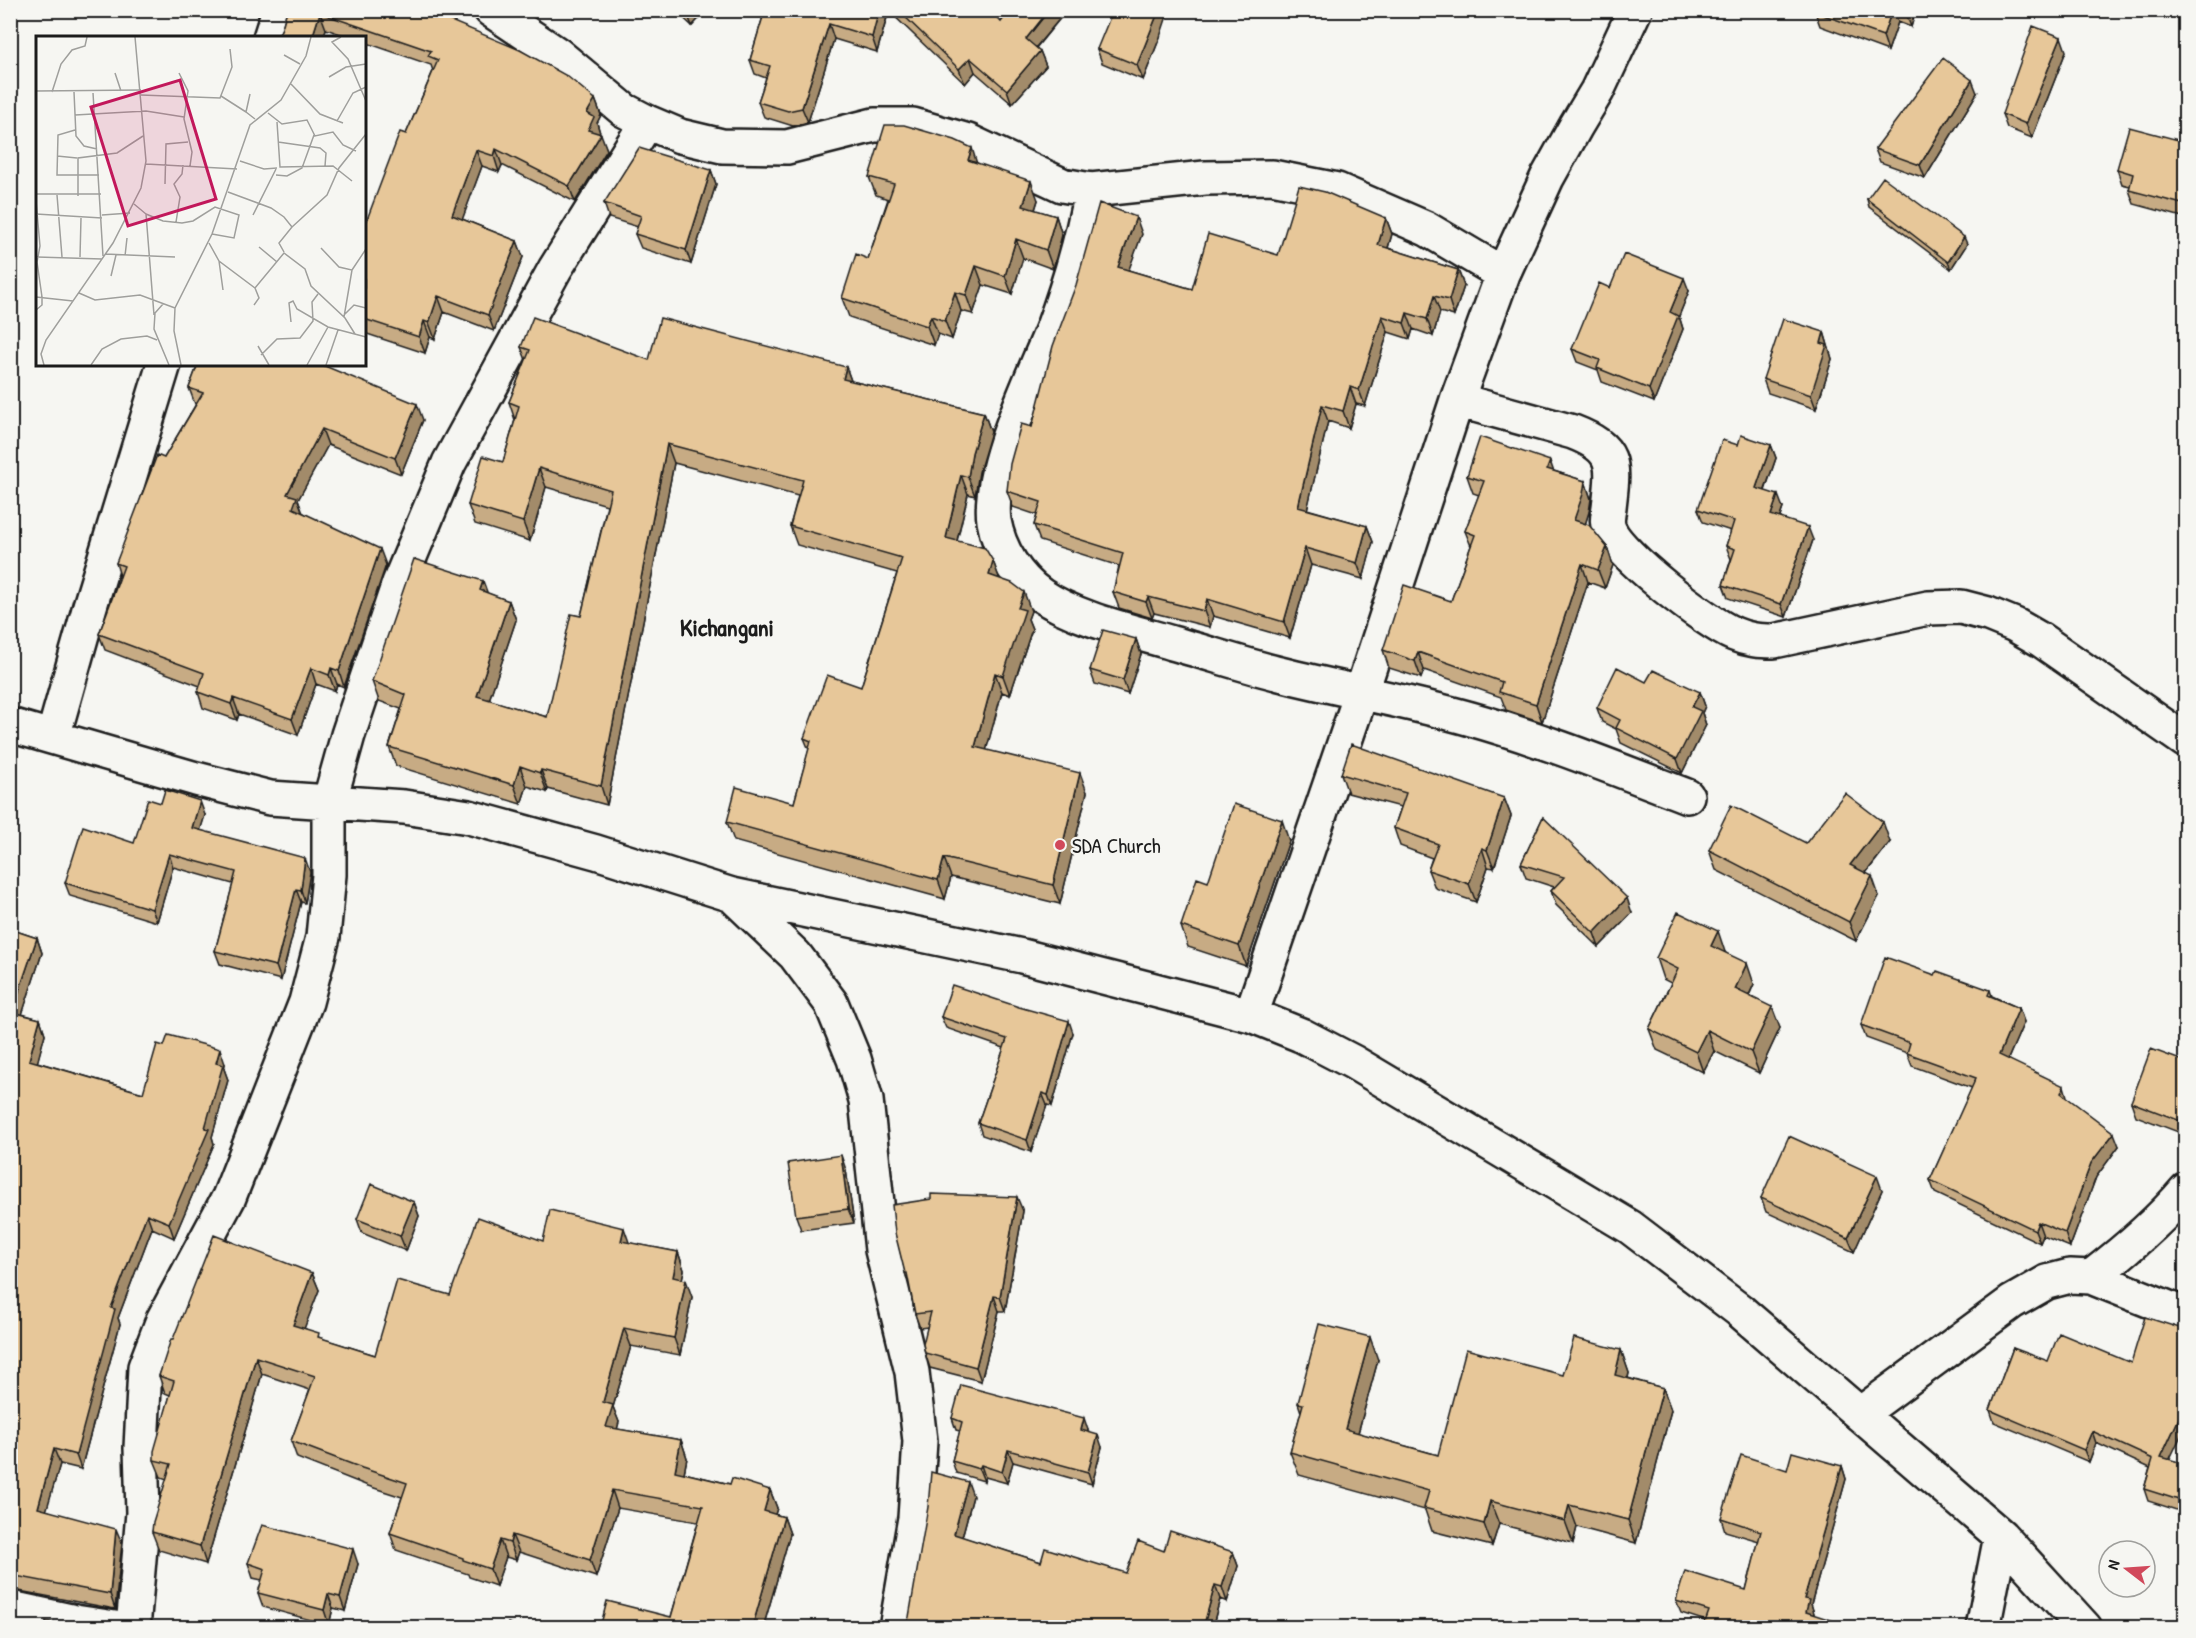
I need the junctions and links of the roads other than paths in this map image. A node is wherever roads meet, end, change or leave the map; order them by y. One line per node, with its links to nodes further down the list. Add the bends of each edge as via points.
1 (279, 10): 4 (street)
2 (491, 10): 5 (street, via 557,54 624,110)
3 (1635, 10): 7 (street, via 1598,91 1547,178)
4 (271, 36)
5 (647, 122): 6 (street, via 680,136 722,146 787,147 874,125 913,125 968,141 1062,185); 15 (street, via 555,269 449,463 399,584)
6 (1091, 190): 7 (street, via 1205,178 1272,177 1337,189 1427,229); 10 (street, via 1074,265 1005,450 994,490 994,521 1002,551 1039,594 1063,608 1278,674)
7 (1503, 274): 9 (street)
8 (163, 366): 12 (street)
9 (1457, 400): 10 (street); 13 (street, via 1573,432 1602,447 1612,468 1607,524 1615,541 1676,594 1732,633 1752,640 1774,641 1928,608 1961,607 2015,625 2041,640)
10 (1361, 694): 14 (street, via 1470,719); 17 (street)
11 (10, 725): 12 (street)
12 (53, 737): 15 (street, via 270,798)
13 (2186, 741)
14 (1688, 796)
15 (329, 803): 16 (street, via 404,807 469,817); 25 (street, via 329,875 323,937 306,1002 229,1197 163,1320 146,1367 141,1448 143,1513)
16 (732, 895): 17 (street, via 1022,956); 26 (street, via 795,955 831,1003 866,1100 882,1250 912,1372 920,1441 915,1518)
17 (1251, 1015): 21 (street, via 1353,1062 1630,1227 1739,1310)
18 (2186, 1190): 19 (street, via 2165,1215)
19 (2091, 1277): 20 (street); 21 (street, via 2070,1276 2047,1282 2012,1302)
20 (2186, 1314)
21 (1860, 1413): 22 (street)
22 (2001, 1536): 27 (street); 28 (street)
23 (10, 1608): 24 (street)
24 (115, 1628)
25 (133, 1628)
26 (896, 1628)
27 (1983, 1628)
28 (2085, 1628)

